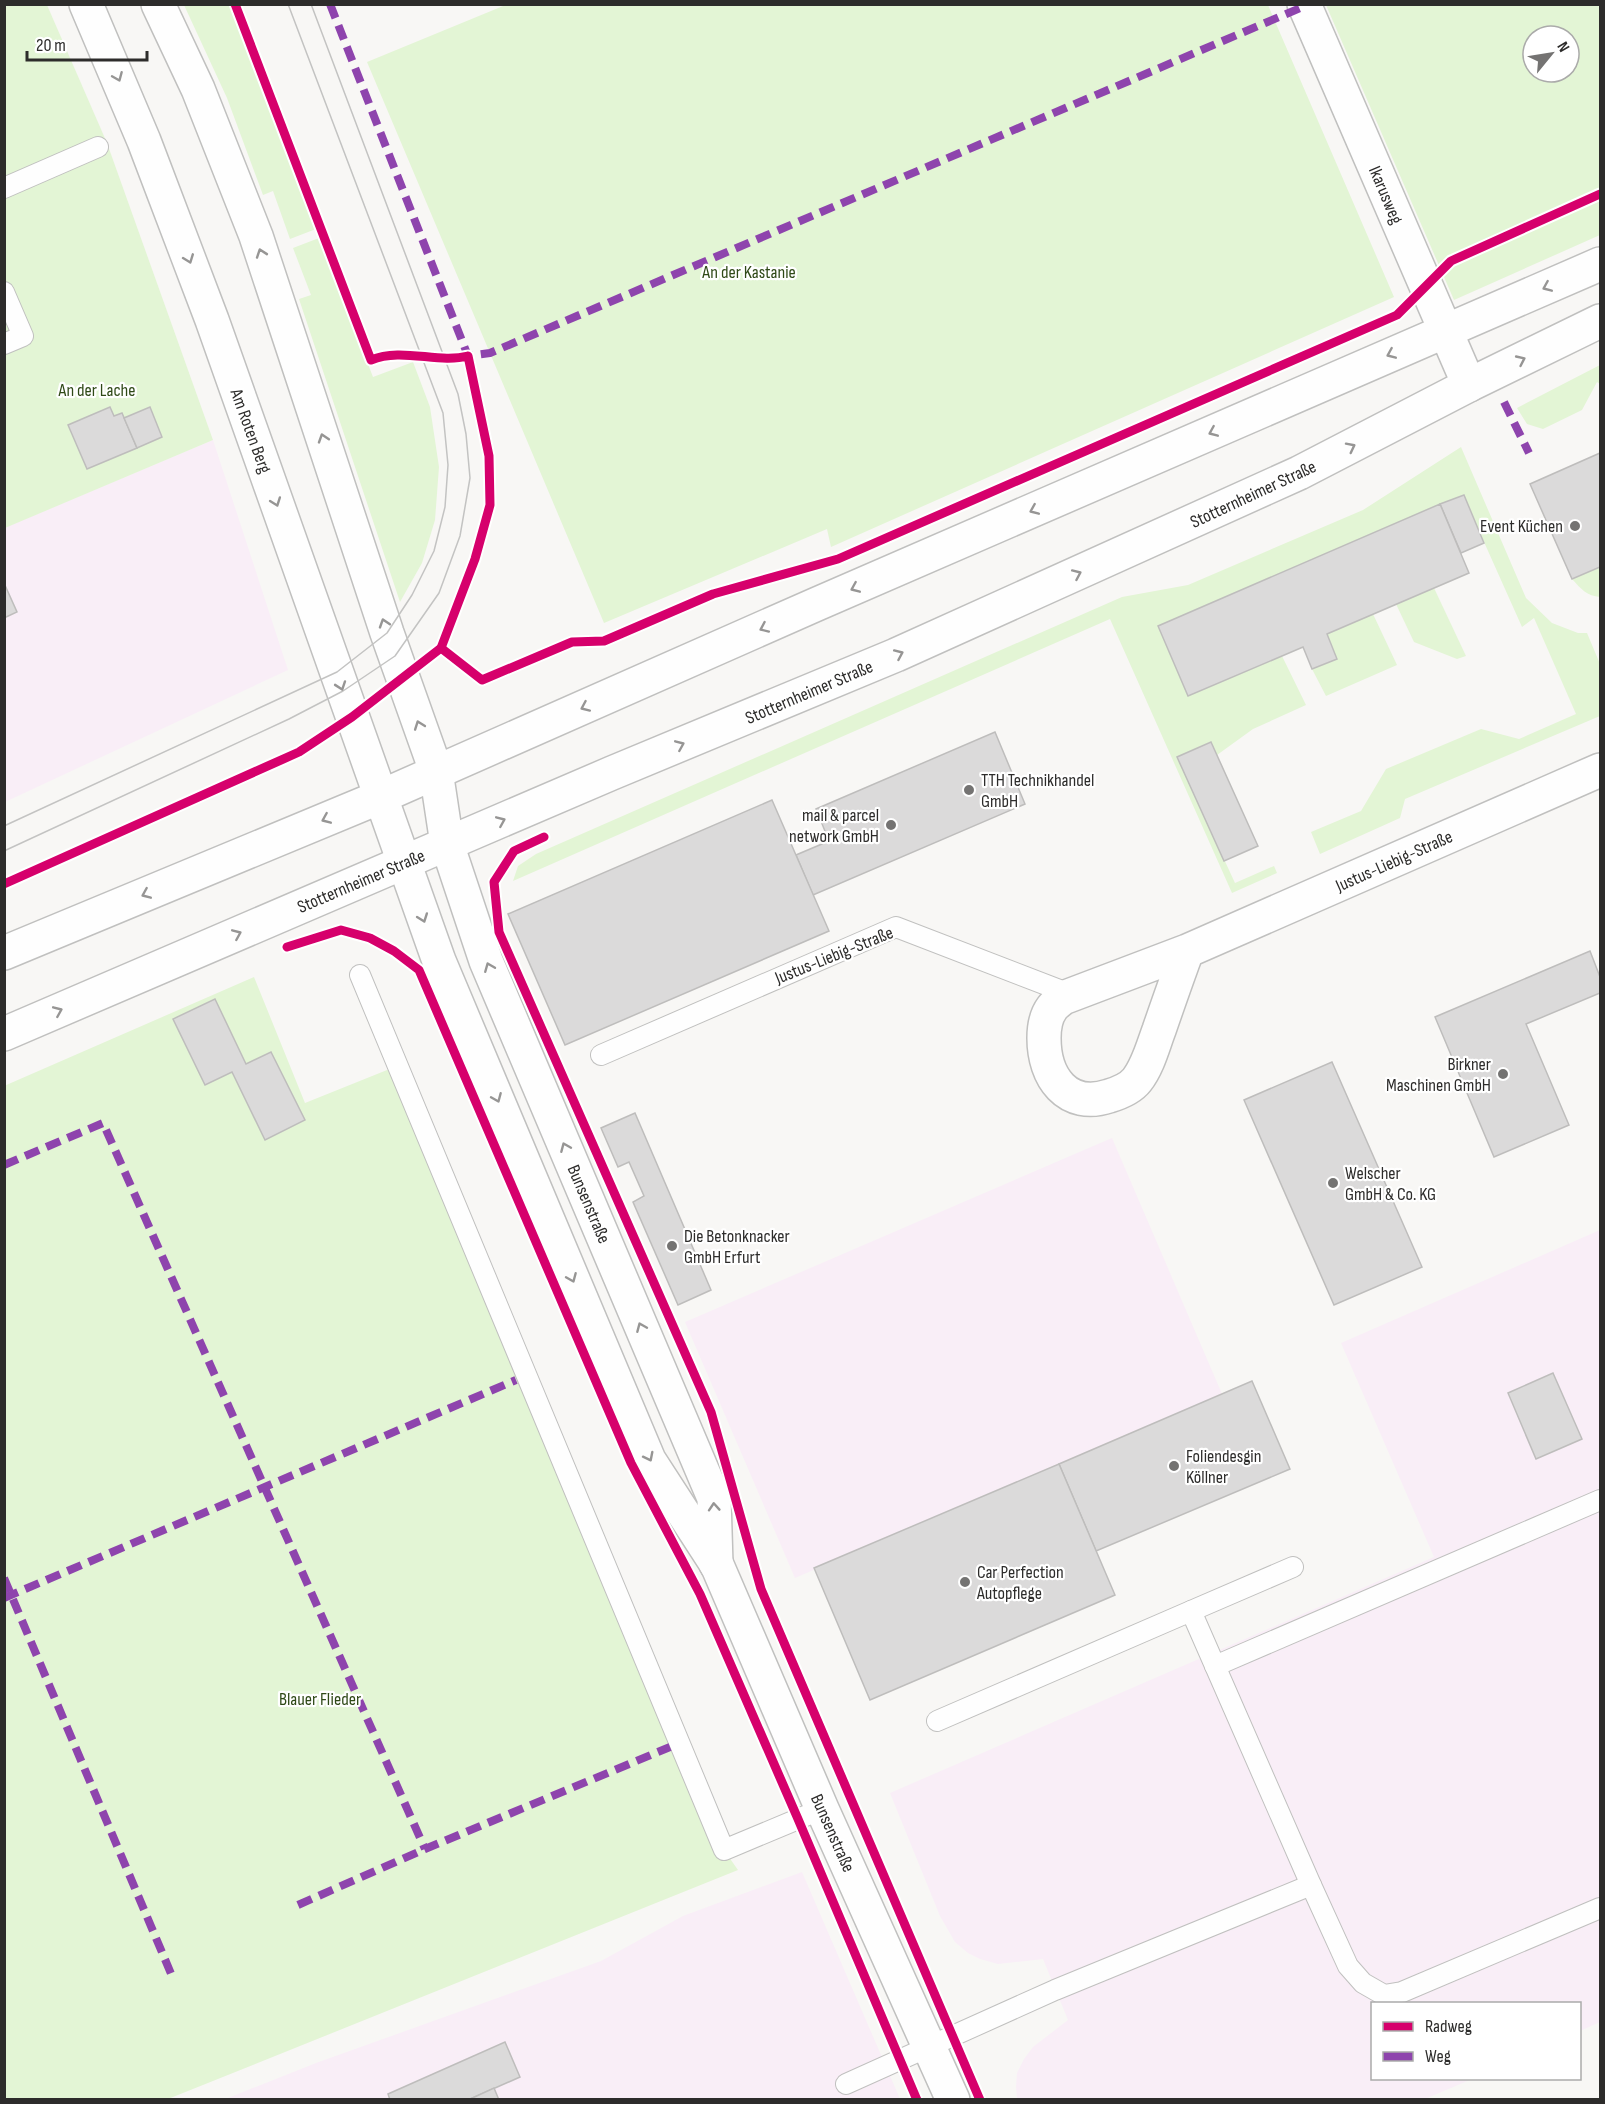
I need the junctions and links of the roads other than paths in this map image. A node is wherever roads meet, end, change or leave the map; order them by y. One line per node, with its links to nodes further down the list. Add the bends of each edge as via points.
1 (86, 4): 14 (main road, Am Roten Berg, one-way to 14, via 144,141 208,310)
2 (158, 4): 13 (main road, one-way to 2, via 255,236 198,89)
3 (1304, 4): 9 (main road, Ikarusweg)
4 (98, 147): 5 (lane)
5 (4, 188)
6 (1600, 264): 9 (main road, one-way to 9)
7 (4, 292): 10 (lane, via 23,336)
8 (1600, 321): 11 (main road, Stotternheimer Straße, one-way to 8)
9 (1445, 331): 11 (main road, Ikarusweg); 13 (main road, one-way to 13)
10 (4, 344)
11 (1469, 385): 15 (main road, Stotternheimer Straße, one-way to 11, via 961,626 1299,473)
12 (1600, 770): 17 (main road, Justus-Liebig-Straße)
13 (436, 771): 14 (main road); 15 (main road)
14 (380, 797): 16 (main road, Am Roten Berg); 18 (main road, one-way to 18)
15 (447, 844): 16 (main road, Stotternheimer Straße); 24 (main road, Bunsenstraße, one-way to 15, via 714,1498 486,961)
16 (404, 862): 21 (main road, Stotternheimer Straße, one-way to 16); 24 (main road, Bunsenstraße, one-way to 24, via 439,961 649,1460)
17 (1187, 951): 20 (main road, Justus-Liebig-Straße); 20 (main road, Justus-Liebig-Straße, via 1147,1062 1136,1082 1121,1093 1080,1100 1055,1080 1046,1064 1044,1028 1051,1008)
18 (4, 953)
19 (360, 975): 29 (lane, via 724,1850)
20 (1070, 994): 22 (lane, Justus-Liebig-Straße, via 896,927)
21 (4, 1034)
22 (601, 1055)
23 (1600, 1500): 27 (lane)
24 (717, 1565): 29 (main road, Bunsenstraße)
25 (1293, 1567): 26 (lane)
26 (1191, 1611): 27 (lane); 28 (lane)
27 (1215, 1666): 30 (lane)
28 (938, 1721)
29 (822, 1809): 32 (main road, Bunsenstraße)
30 (1311, 1885): 31 (lane, via 1348,1966 1363,1983 1384,1995 1402,1992); 32 (lane, via 1055,1990)
31 (1600, 1908)
32 (931, 2047): 33 (lane); 34 (main road, Bunsenstraße)
33 (846, 2084)
34 (953, 2100)

